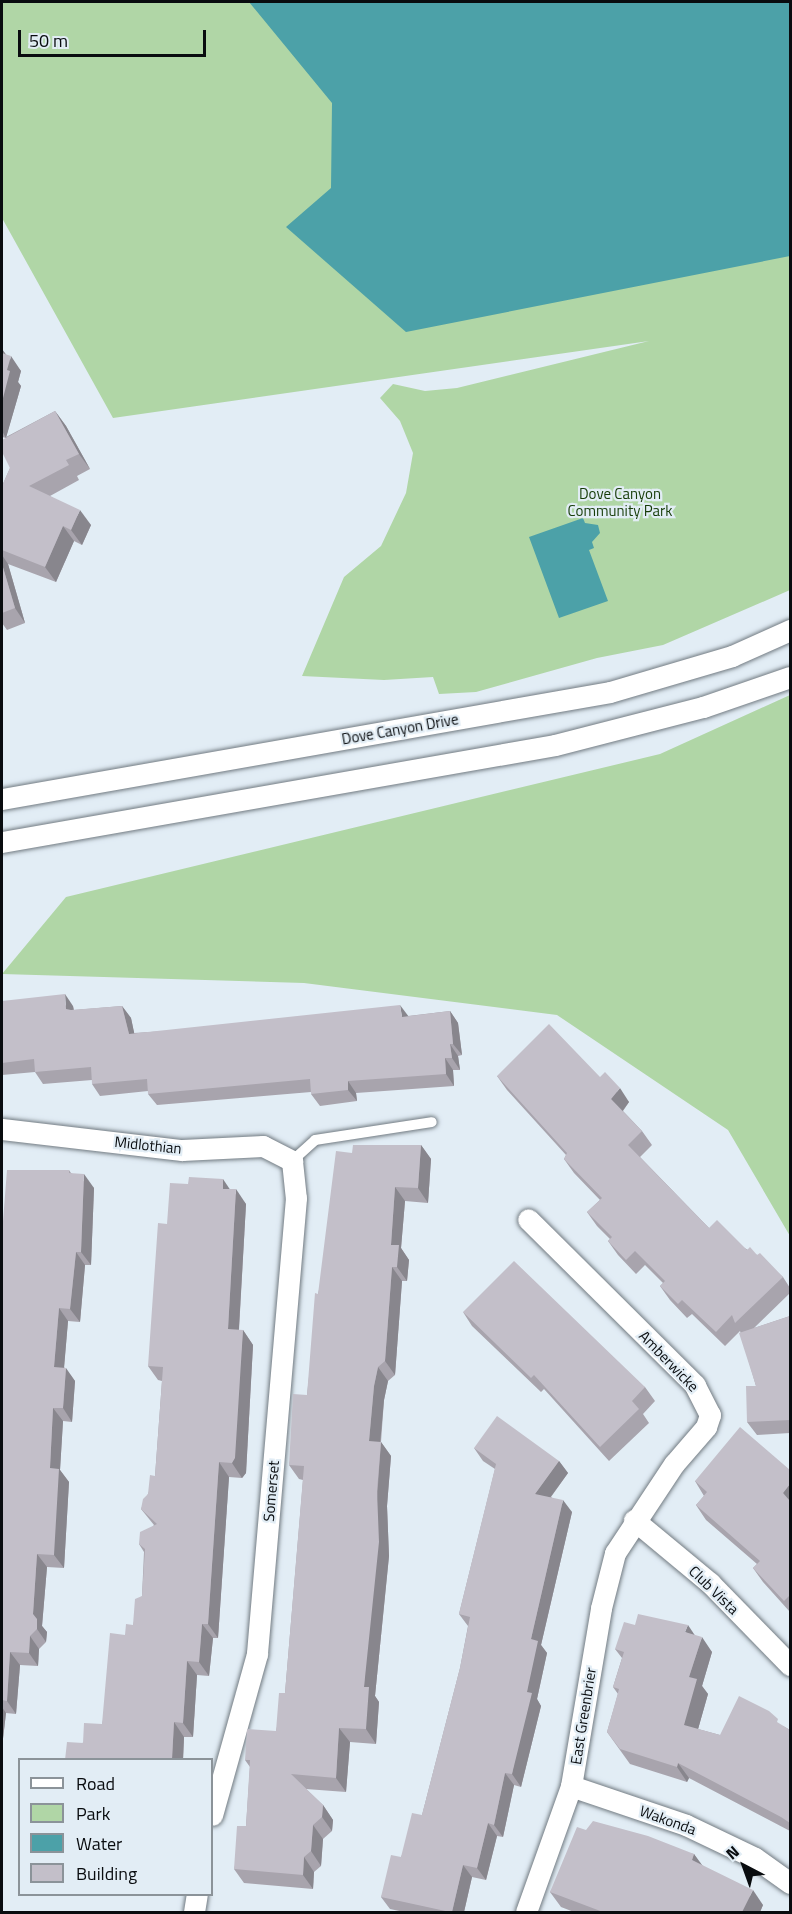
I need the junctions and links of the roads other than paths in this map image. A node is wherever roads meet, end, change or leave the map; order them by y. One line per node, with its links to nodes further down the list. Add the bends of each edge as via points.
1 (790, 630): 3 (street, Dove Canyon Drive, via 732,656 610,692)
2 (790, 677): 4 (street, via 703,708 555,745)
3 (2, 799)
4 (2, 842)
5 (432, 1122): 7 (lane, via 315,1140)
6 (2, 1129): 7 (street, Midlothian, via 182,1150 263,1146)
7 (292, 1161): 12 (street, Somerset, via 296,1197 256,1654)
8 (528, 1219): 9 (street, Amberwicke, via 695,1385 710,1415 706,1427)
9 (634, 1520): 10 (street, Club Vista, via 710,1583); 11 (street, East Greenbrier, via 615,1553 601,1608)
10 (790, 1665)
11 (571, 1786): 13 (street, Wakonda, via 686,1825 755,1858); 16 (street, East Greenbrier)
12 (213, 1811)
13 (790, 1883)
14 (197, 1896): 15 (street)
15 (194, 1912)
16 (526, 1912)

